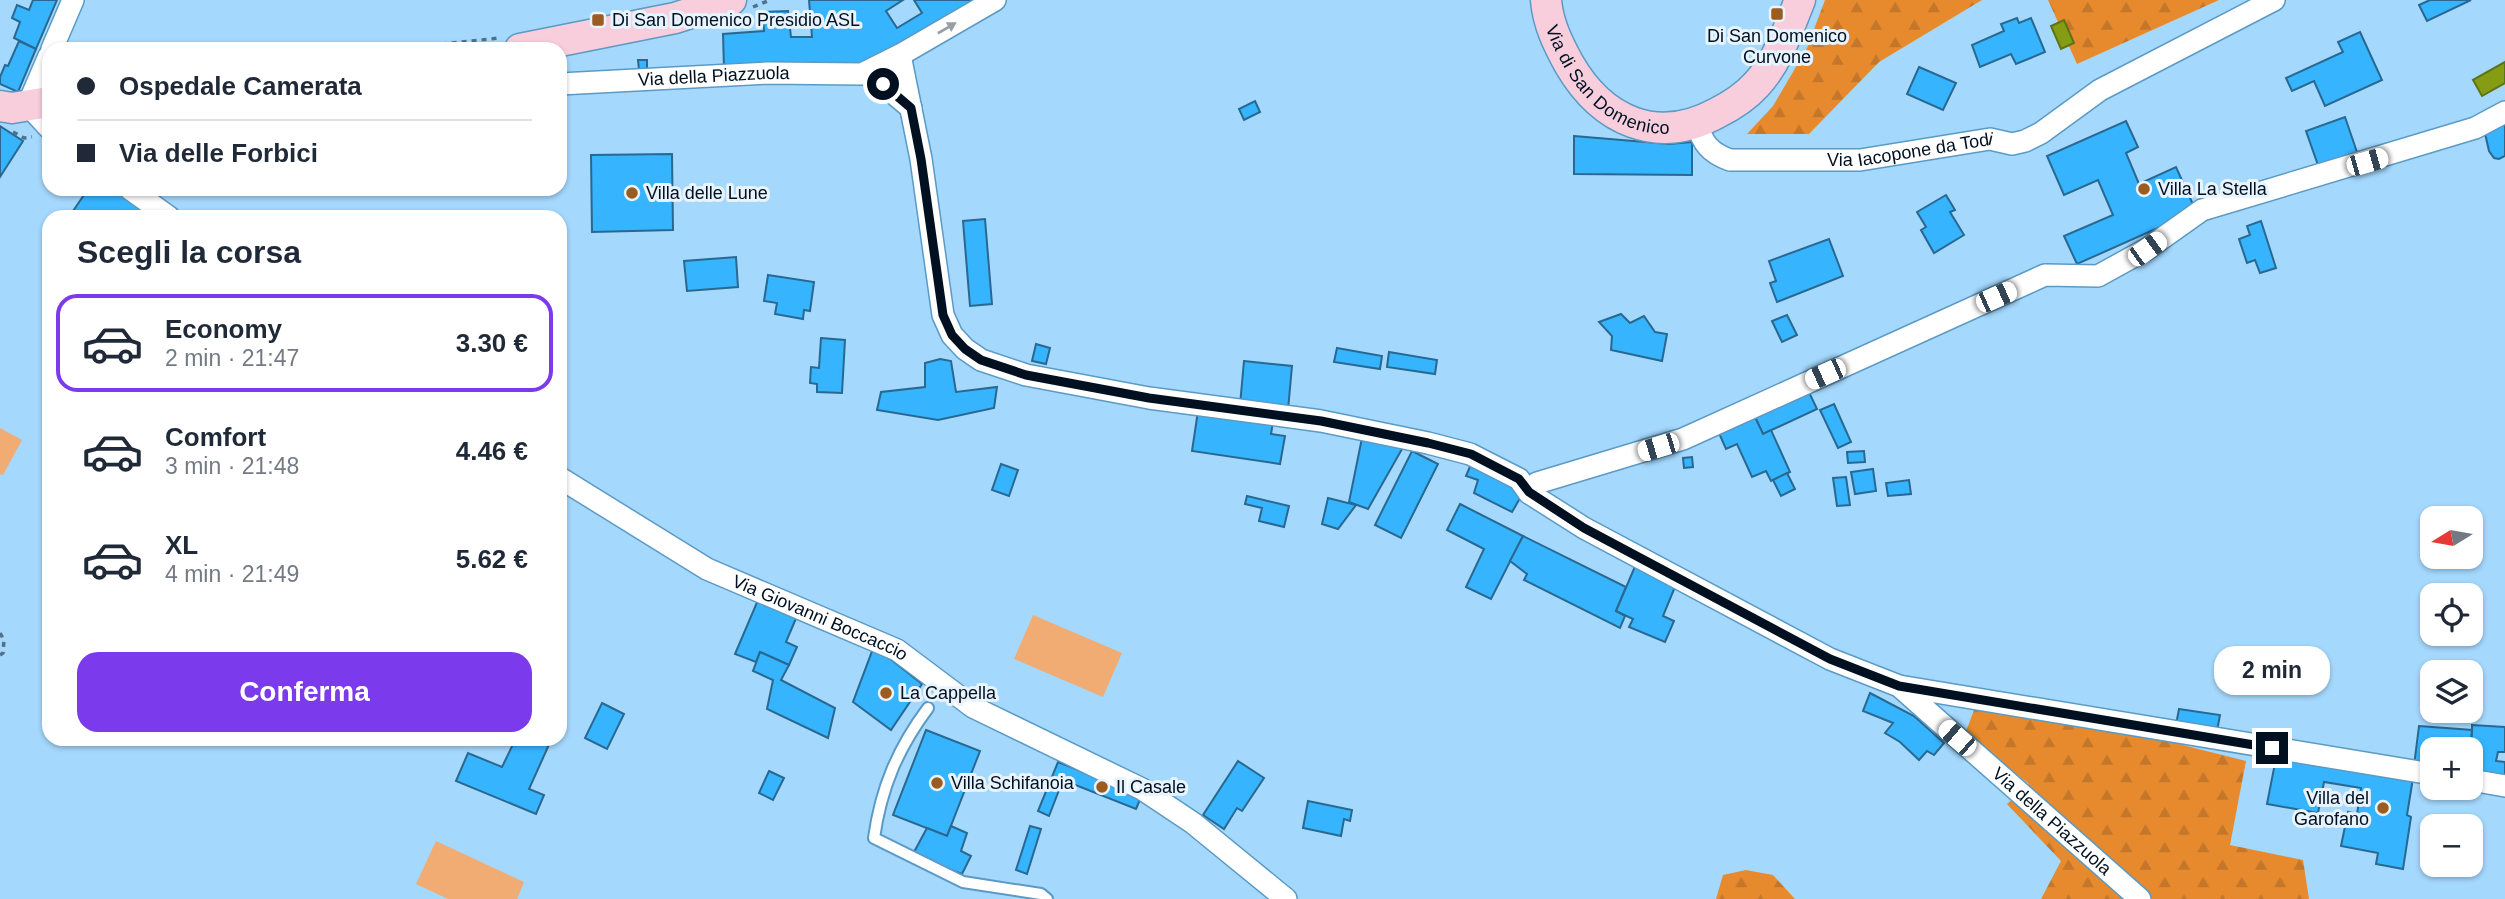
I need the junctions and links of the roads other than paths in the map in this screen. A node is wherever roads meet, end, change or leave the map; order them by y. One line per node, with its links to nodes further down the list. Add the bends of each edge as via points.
1 (73, 0): 7 (street)
2 (731, 0): 8 (main road, via 675,18)
3 (995, 0): 9 (street, one-way to 3)
4 (1546, 0): 16 (main road, Via di San Domenico, via 1552,32 1589,93 1620,117 1648,127 1669,129)
5 (1800, 0): 16 (main road, Via di San Domenico, via 1757,85)
6 (2274, 0): 16 (street, Via Iacopone da Todi, via 2100,90 2041,133 2012,144 1990,139 1860,160 1730,160 1706,147)
7 (55, 42)
8 (558, 42)
9 (900, 55): 11 (street, Via della Piazzuola); 13 (street, Via della Piazzuola)
10 (42, 70): 14 (street)
11 (868, 72): 12 (street, Via della Piazzuola); 13 (street)
12 (567, 84)
13 (911, 108): 21 (street, Via della Piazzuola, via 943,315 952,335 981,360 1026,375 1149,398 1321,421 1428,443 1471,454 1519,479)
14 (22, 111): 17 (street)
15 (2505, 112): 21 (street, via 2475,128 2202,210 2098,276 2045,275 1683,439 1537,483)
16 (1697, 123)
17 (42, 129)
18 (140, 196): 19 (street)
19 (159, 210)
20 (567, 482): 28 (street, Via Giovanni Boccaccio, via 707,569 897,650 973,707 1142,789 1193,823)
21 (1529, 492): 22 (street, Via della Piazzuola, via 1584,528 1830,659)
22 (1899, 686): 24 (street); 29 (street, Via della Piazzuola)
23 (928, 708): 27 (lane, via 907,736 879,802 874,838 963,883 1041,894)
24 (2420, 772)
25 (2483, 782): 26 (street)
26 (2505, 786)
27 (1046, 899)
28 (1286, 899)
29 (2140, 899)

